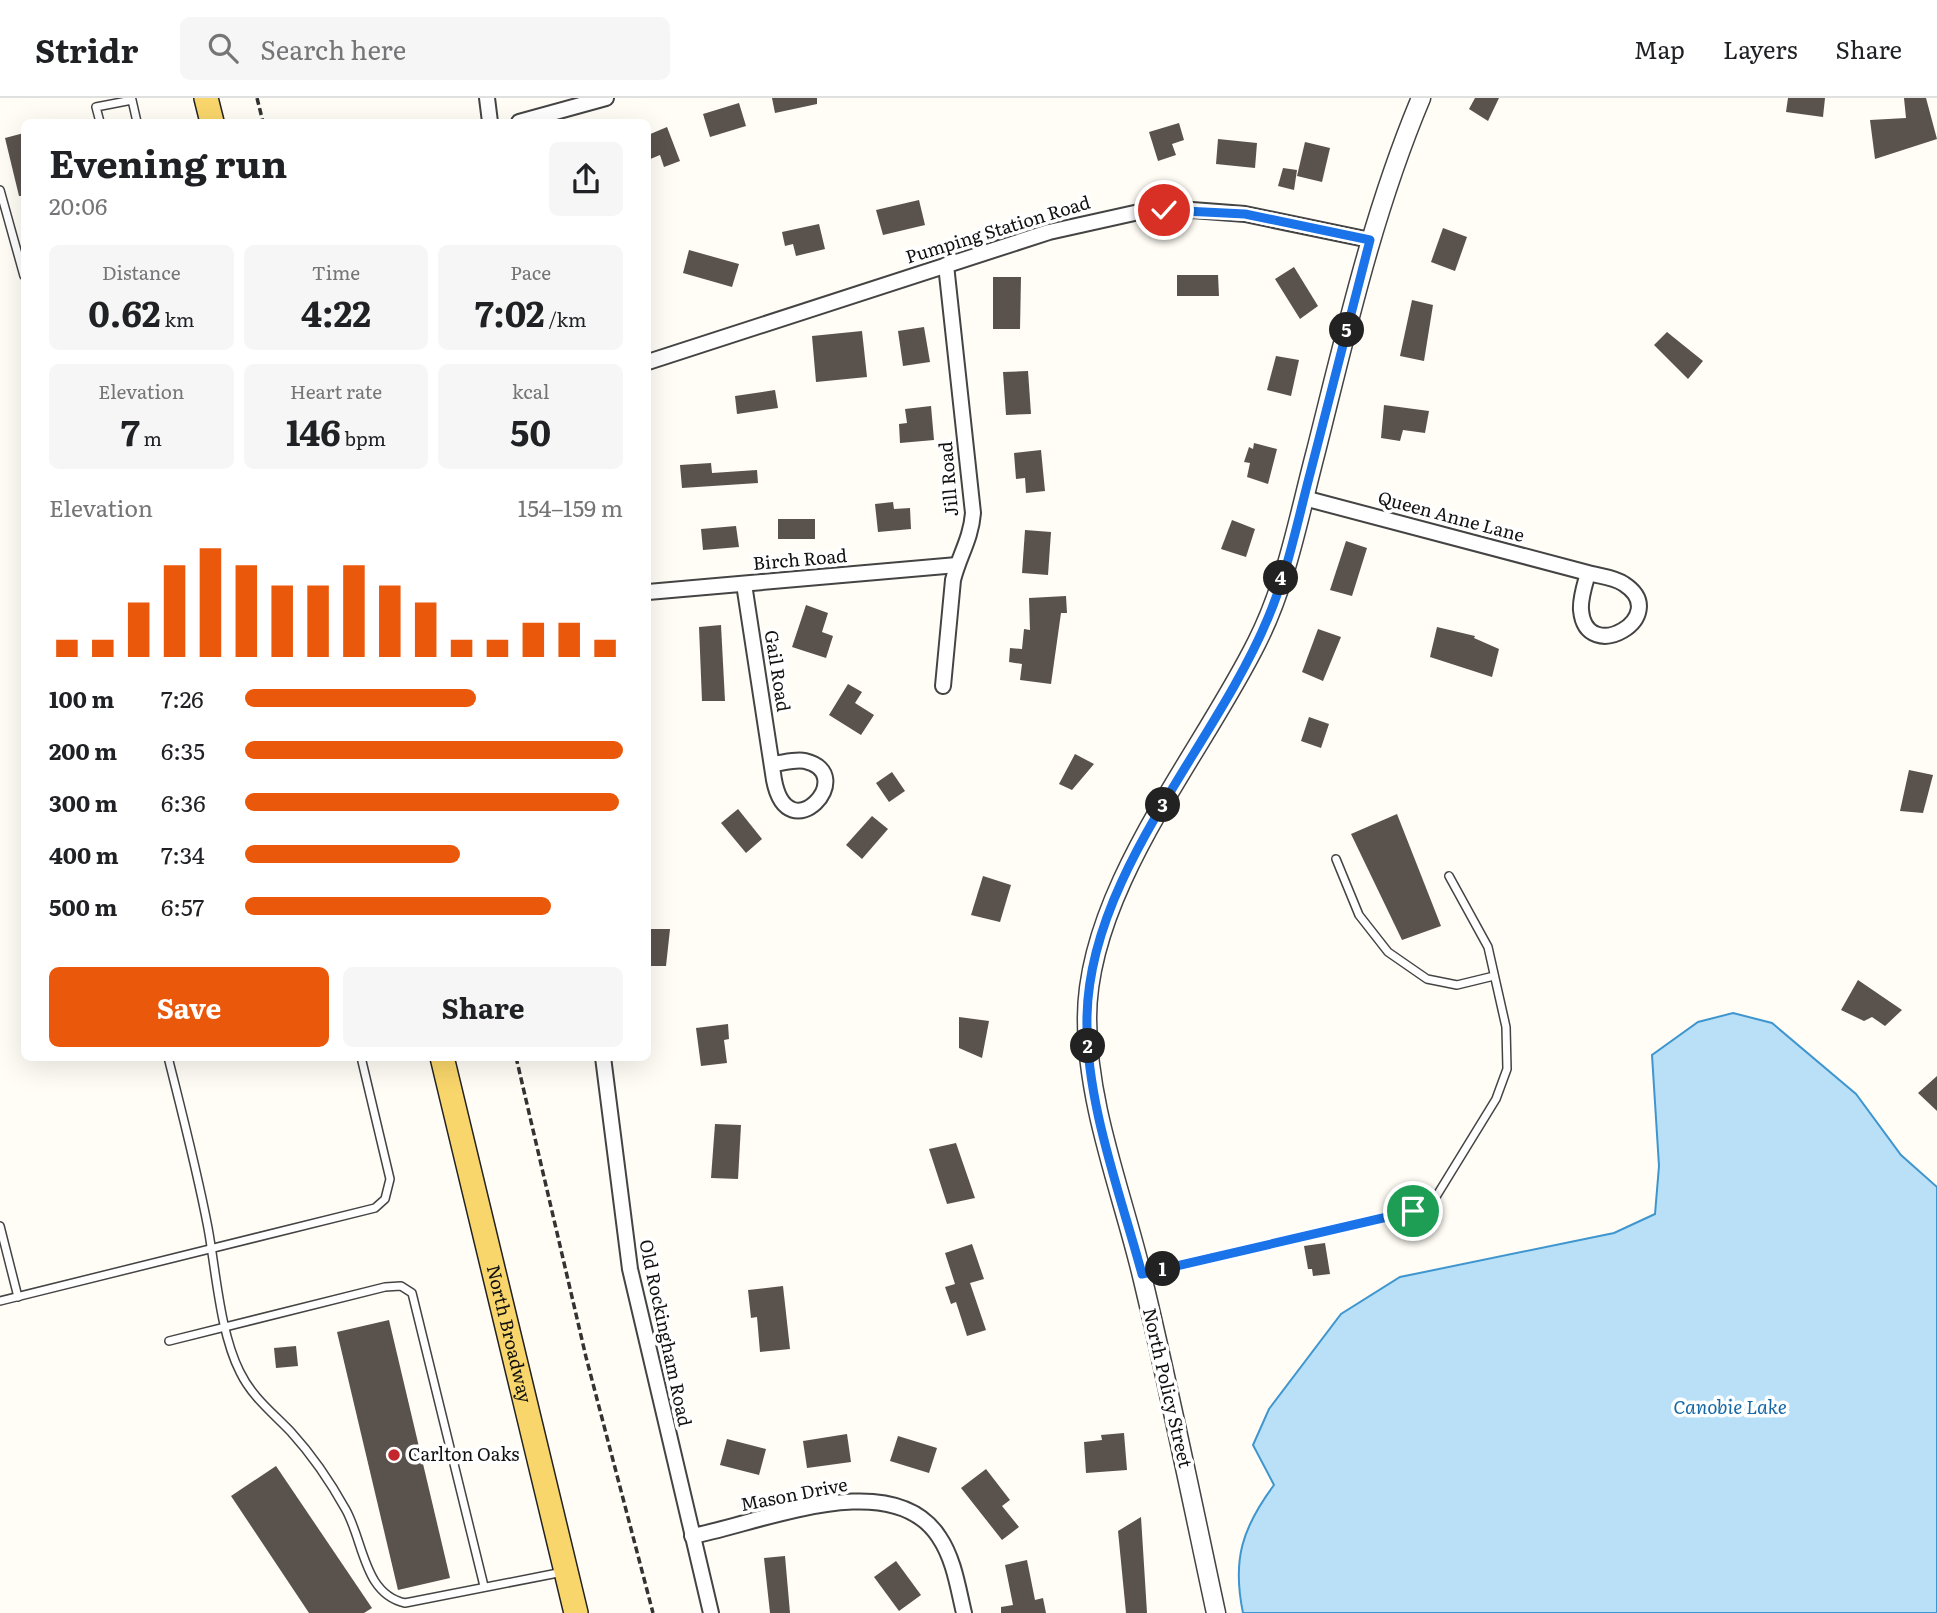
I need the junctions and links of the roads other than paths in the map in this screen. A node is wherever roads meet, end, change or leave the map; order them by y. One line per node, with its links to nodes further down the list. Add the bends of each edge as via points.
1 (206, 98): 7 (main road)
2 (487, 98): 8 (street)
3 (606, 98): 9 (street)
4 (1420, 98): 11 (street, North Policy Street)
5 (99, 119): 6 (lane, via 96,107 132,100)
6 (136, 119)
7 (211, 119)
8 (490, 119)
9 (530, 119)
10 (0, 190): 12 (lane)
11 (1370, 240): 13 (street, Pumping Station Road, via 1245,214 1164,210 1062,229); 15 (street, North Policy Street)
12 (21, 265)
13 (946, 265): 14 (street, Pumping Station Road); 16 (street, Jill Road, via 974,513 969,543)
14 (651, 361)
15 (1304, 498): 17 (street, Queen Anne Lane); 31 (street, North Policy Street, via 1258,641 1143,842 1094,959 1087,1017 1092,1080)
16 (957, 565): 18 (street, Birch Road); 20 (street, Jill Road)
17 (1588, 573): 17 (street, Queen Anne Lane, via 1617,580 1633,592 1638,611 1630,628 1621,634 1594,632 1583,618 1581,600)
18 (744, 584): 19 (street, Birch Road); 21 (street, Gail Road)
19 (651, 593)
20 (943, 687)
21 (772, 764)
22 (1336, 859): 24 (lane, via 1359,915 1388,951 1427,979 1457,985)
23 (1450, 876): 24 (lane, via 1488,947)
24 (1494, 976): 31 (lane, via 1506,1027 1507,1069 1496,1099 1434,1200 1413,1211)
25 (169, 1061): 30 (lane)
26 (362, 1061): 30 (lane, via 390,1179 385,1199 362,1214)
27 (443, 1061): 37 (main road, North Broadway)
28 (603, 1061): 36 (street, Old Rockingham Road, via 630,1269)
29 (0, 1226): 32 (lane)
30 (212, 1251): 32 (lane); 34 (lane)
31 (1142, 1274): 42 (street, North Policy Street)
32 (18, 1297): 33 (lane)
33 (0, 1301)
34 (226, 1327): 35 (lane); 38 (lane, via 239,1372 305,1449 337,1495 383,1595 405,1603); 38 (lane, via 385,1287 401,1286 412,1293)
35 (169, 1341)
36 (692, 1536): 40 (street, Old Rockingham Road); 41 (street, Mason Drive, via 831,1503 892,1504 909,1510 939,1536)
37 (567, 1572): 38 (lane); 39 (main road, North Broadway)
38 (484, 1586)
39 (576, 1613)
40 (711, 1613)
41 (964, 1613)
42 (1216, 1613)

